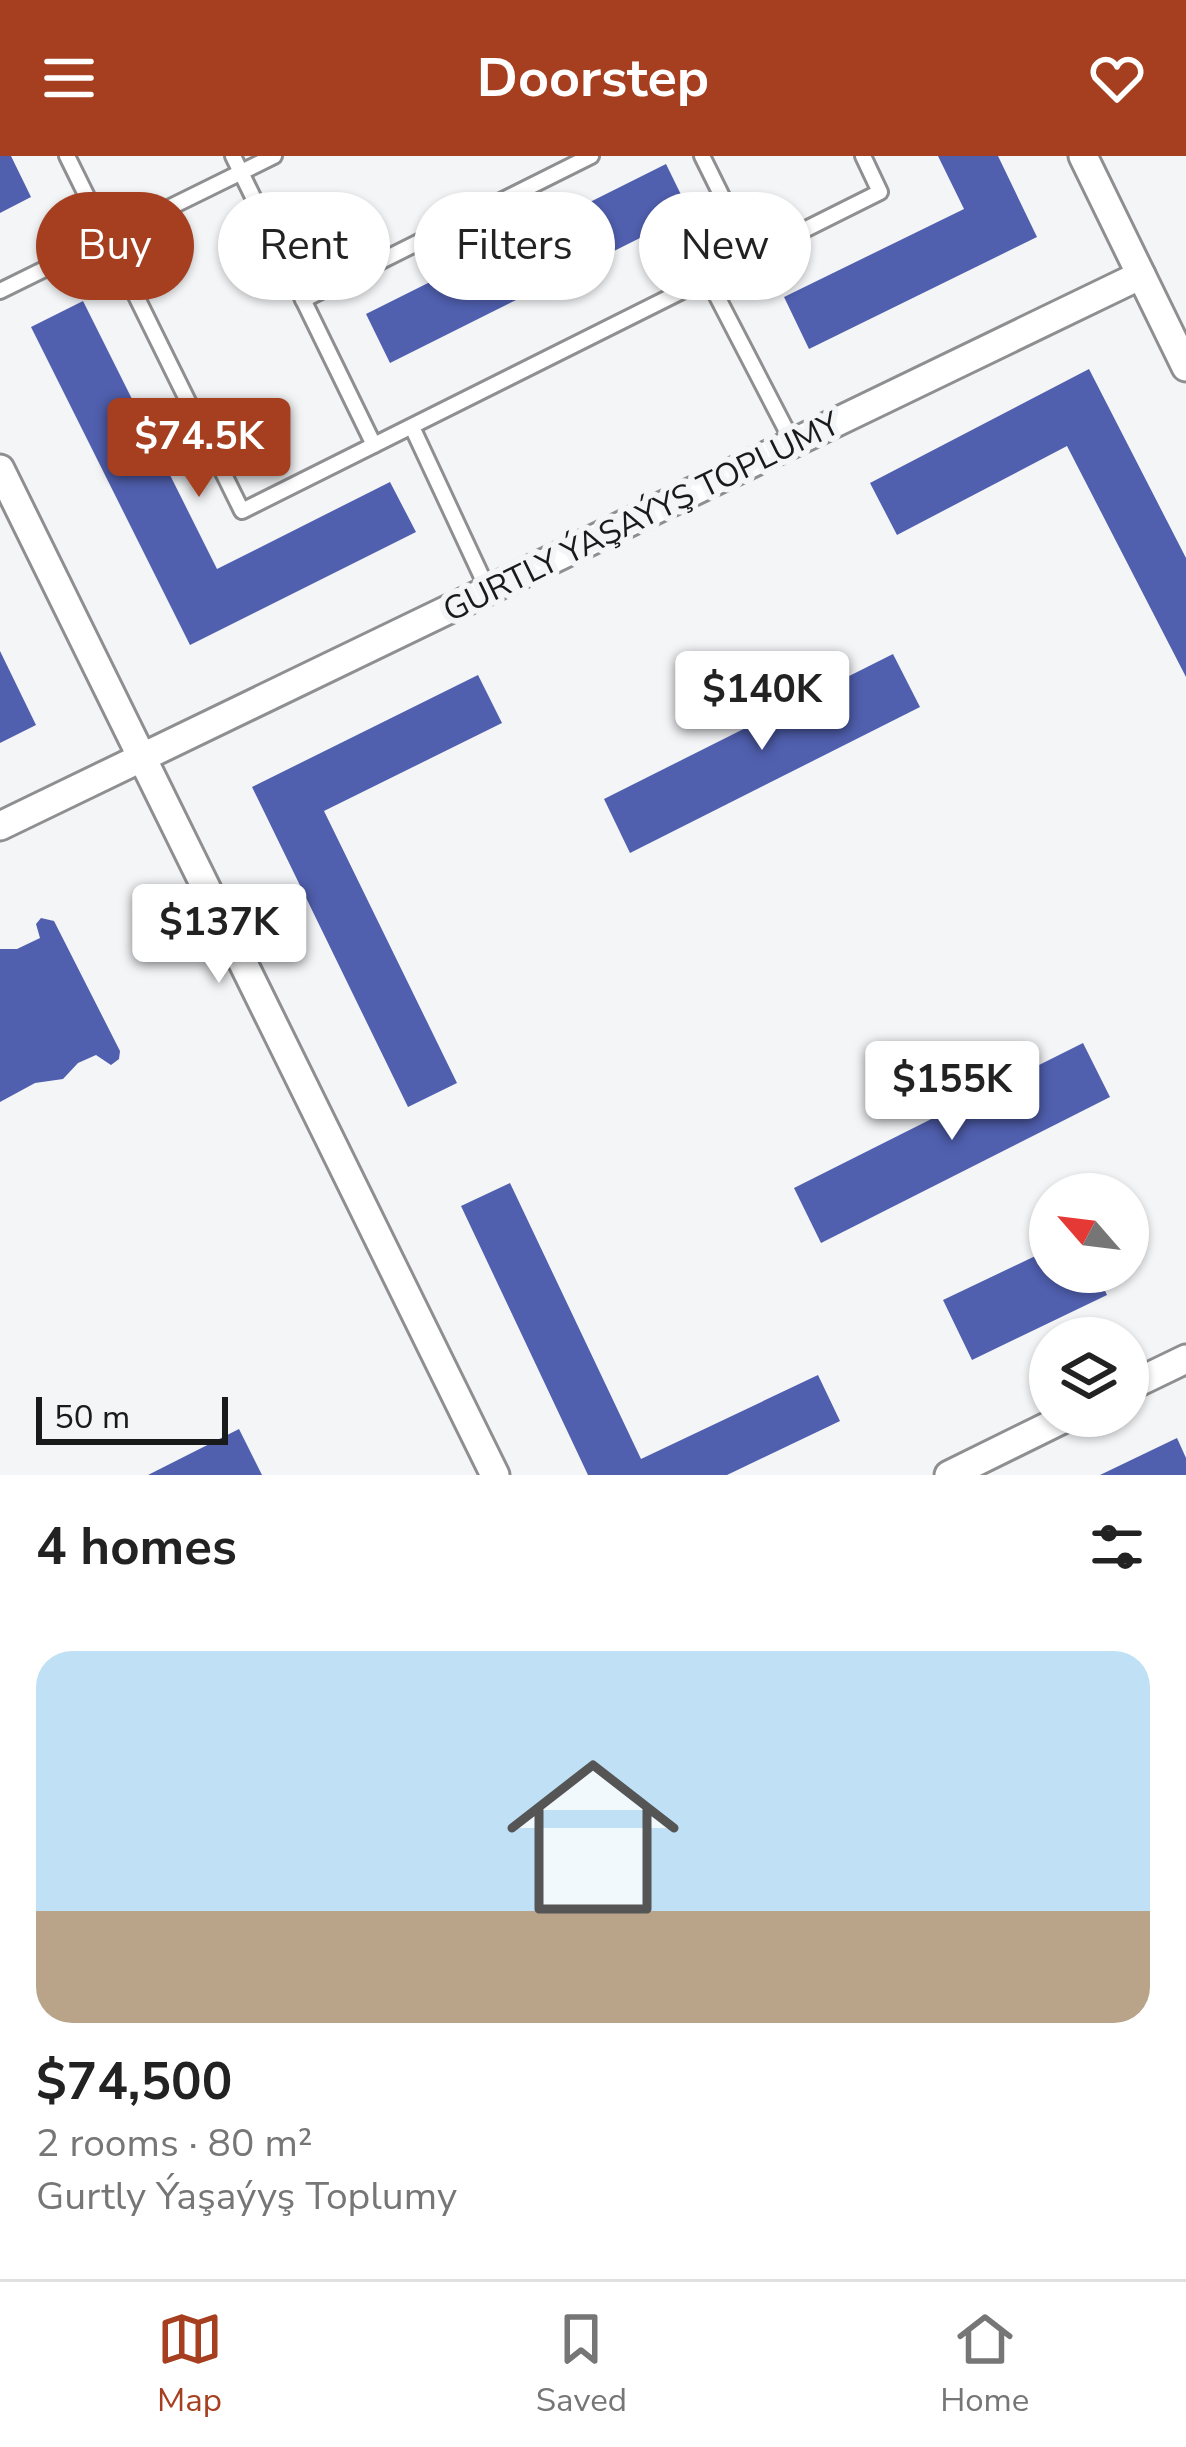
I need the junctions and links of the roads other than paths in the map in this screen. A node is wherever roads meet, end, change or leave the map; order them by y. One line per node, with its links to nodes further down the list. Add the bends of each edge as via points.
1 (67, 156): 9 (lane)
2 (233, 156): 8 (lane)
3 (274, 156): 8 (lane)
4 (591, 156): 14 (lane)
5 (701, 156): 11 (lane)
6 (862, 156): 13 (lane, via 880,192)
7 (1084, 156): 16 (street)
8 (241, 172): 10 (lane); 12 (lane)
9 (85, 192)
10 (251, 192)
11 (719, 192)
12 (194, 195)
13 (811, 227)
14 (390, 257)
15 (36, 273): 17 (lane)
16 (1141, 275): 22 (street); 24 (street, GURTLY ÝAŞAÝYŞ TOPLUMY)
17 (0, 291)
18 (138, 300): 25 (lane, via 242,511)
19 (304, 300): 25 (lane)
20 (666, 300): 23 (lane)
21 (719, 300): 24 (lane)
22 (1186, 368)
23 (412, 427): 25 (lane); 27 (lane)
24 (793, 443): 27 (street, GURTLY ÝAŞAÝYŞ TOPLUMY)
25 (374, 445)
26 (0, 469): 28 (street)
27 (488, 590): 28 (street, GURTLY ÝAŞAÝYŞ TOPLUMY)
28 (142, 757): 29 (street, GURTLY ÝAŞAÝYŞ TOPLUMY); 33 (street)
29 (0, 826)
30 (1186, 1359): 31 (street)
31 (1149, 1377)
32 (1029, 1436): 34 (street)
33 (495, 1475)
34 (949, 1475)

